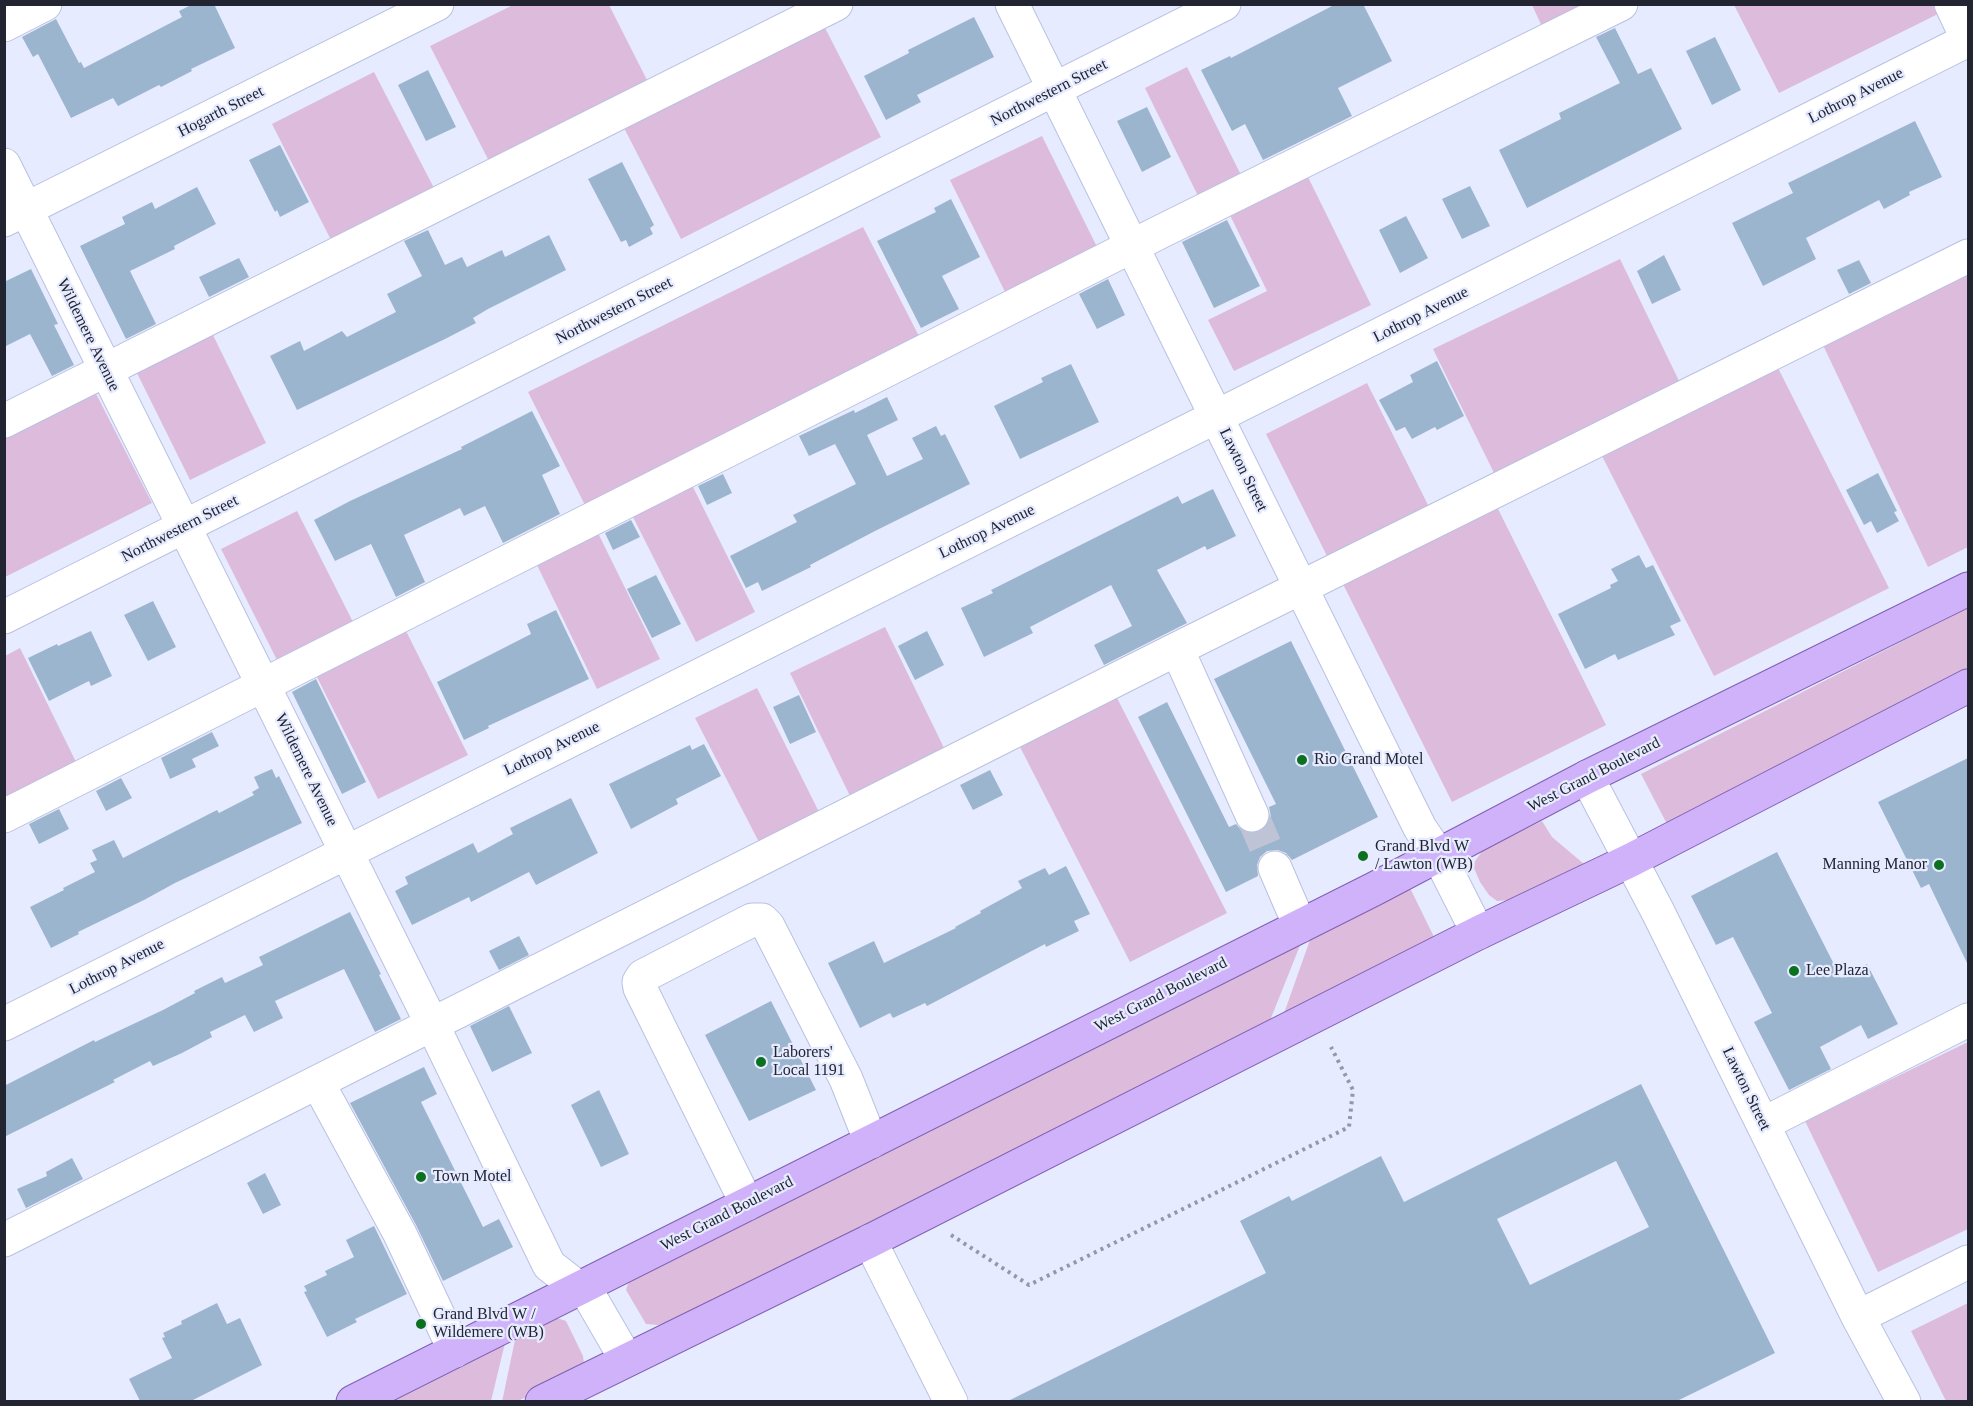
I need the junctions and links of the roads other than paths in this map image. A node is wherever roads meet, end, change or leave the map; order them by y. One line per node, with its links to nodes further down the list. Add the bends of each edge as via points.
1 (45, 4): 8 (street)
2 (437, 4): 12 (street, Hogarth Street)
3 (836, 4): 15 (street)
4 (1012, 4): 10 (street, Lawton Street)
5 (1224, 4): 10 (street, Northwestern Street)
6 (1621, 4): 13 (street)
7 (1951, 4): 9 (street)
8 (4, 25)
9 (1968, 40): 16 (street, Lothrop Avenue)
10 (1054, 89): 13 (street, Lawton Street); 18 (street, Northwestern Street)
11 (4, 165): 12 (street, Wildemere Avenue)
12 (15, 215): 15 (street, Wildemere Avenue)
13 (1131, 247): 16 (street, Lawton Street); 23 (street)
14 (1968, 256): 19 (street)
15 (105, 370): 17 (street); 18 (street, Wildemere Avenue)
16 (1217, 418): 19 (street, Lawton Street); 28 (street, Lothrop Avenue)
17 (4, 422)
18 (184, 528): 21 (street, Northwestern Street); 23 (street, Wildemere Avenue)
19 (1301, 587): 22 (street); 29 (street, Lawton Street, via 1420,828)
20 (1968, 589): 25 (main road, West Grand Boulevard)
21 (4, 617)
22 (1177, 649): 26 (street); 36 (street)
23 (265, 686): 27 (street); 28 (street, Wildemere Avenue)
24 (1968, 686): 30 (main road)
25 (1587, 777): 29 (main road, West Grand Boulevard); 30 (street, Lawton Street)
26 (1252, 815)
27 (4, 816)
28 (346, 851): 35 (street, Lothrop Avenue); 36 (street, Wildemere Avenue)
29 (1438, 856): 32 (main road, West Grand Boulevard); 33 (street, Lawton Street)
30 (1630, 860): 33 (main road); 38 (street, Lawton Street)
31 (1275, 868): 32 (street)
32 (1300, 926): 39 (main road, West Grand Boulevard)
33 (1478, 933): 42 (main road)
34 (1968, 1020): 38 (street)
35 (4, 1024)
36 (433, 1026): 37 (street); 44 (street, Wildemere Avenue, via 549,1265)
37 (318, 1083): 41 (street); 46 (street, via 400,1234)
38 (1763, 1124): 45 (street, Lawton Street)
39 (871, 1142): 40 (main road, West Grand Boulevard); 40 (street, via 846,1079 768,926 762,920 752,920 643,976 639,982)
40 (747, 1204): 44 (main road, West Grand Boulevard)
41 (4, 1240)
42 (870, 1241): 47 (main road); 50 (street)
43 (1968, 1262): 45 (street)
44 (580, 1288): 46 (main road, West Grand Boulevard); 47 (street, Wildemere Avenue, via 590,1297)
45 (1858, 1317): 51 (street, Lawton Street)
46 (455, 1351): 48 (main road, West Grand Boulevard)
47 (626, 1359): 49 (main road)
48 (353, 1401)
49 (542, 1401)
50 (951, 1401)
51 (1904, 1401)

